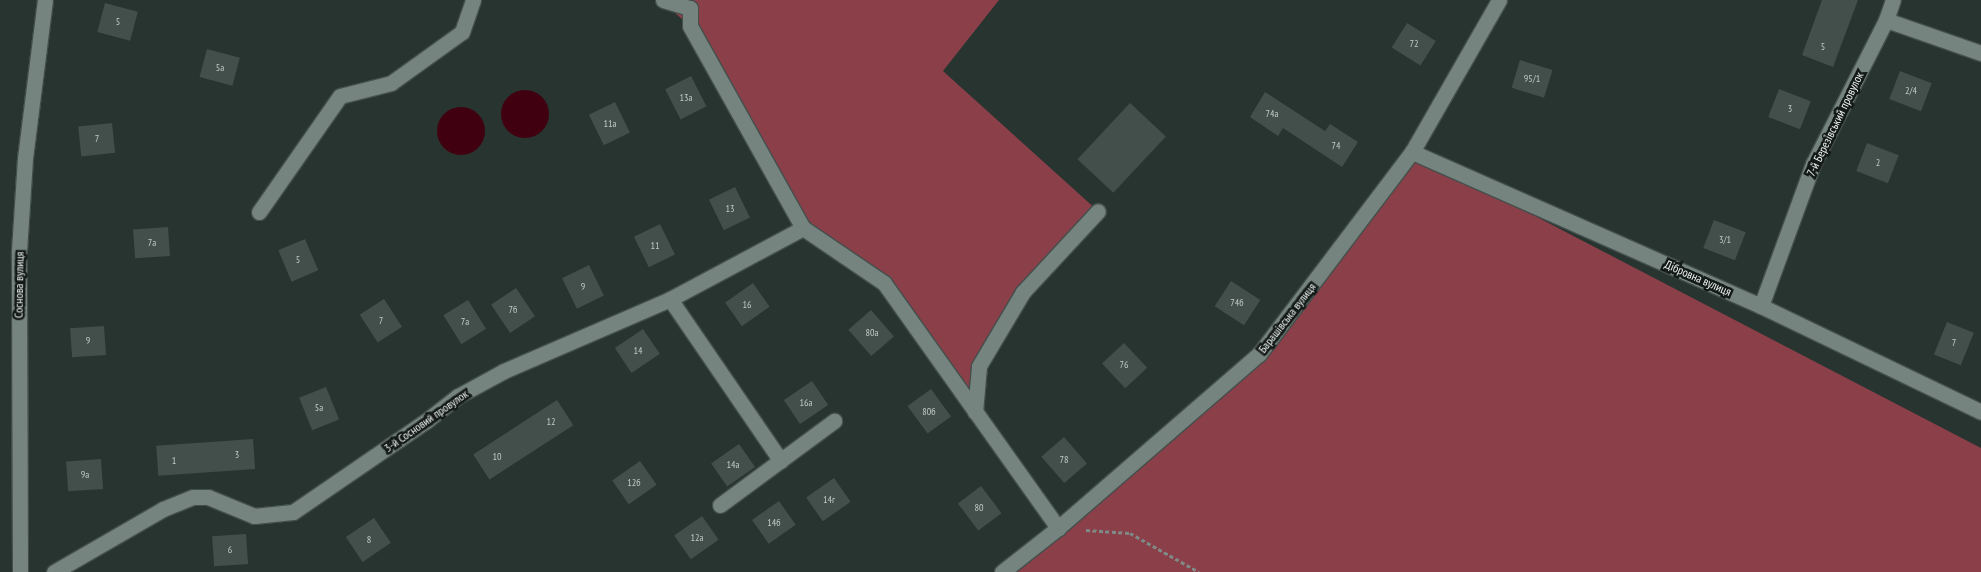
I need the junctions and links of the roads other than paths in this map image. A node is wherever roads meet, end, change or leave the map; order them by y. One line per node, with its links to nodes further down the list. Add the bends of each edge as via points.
1 (45, 0): 20 (street, Соснова вулиця, via 25,158 20,251)
2 (473, 0): 10 (street, via 462,32 392,83 340,96)
3 (663, 0): 11 (street, via 690,8 690,26)
4 (1499, 0): 8 (street, Барашівська вулиця)
5 (1893, 0): 6 (street, 7-й Березівський провулок)
6 (1886, 20): 7 (street); 13 (street, 7-й Березівський провулок, via 1813,164)
7 (1981, 53)
8 (1412, 152): 13 (street, Дібровна вулиця); 19 (street, Барашівська вулиця, via 1259,354)
9 (1098, 211): 14 (street, via 1024,292 979,366)
10 (260, 212)
11 (803, 228): 12 (street, 3-й Сосновий провулок); 14 (street, via 884,283)
12 (670, 299): 17 (street); 21 (street, 3-й Сосновий провулок, via 504,371 458,396 426,422 293,512 254,516 208,497 193,497 163,509)
13 (1761, 306): 15 (street, Дібровна вулиця)
14 (975, 412): 19 (street)
15 (1981, 412)
16 (834, 421): 17 (street)
17 (781, 461): 18 (street)
18 (720, 505)
19 (1058, 528): 22 (street, Барашівська вулиця)
20 (20, 572)
21 (54, 572)
22 (1002, 572)

